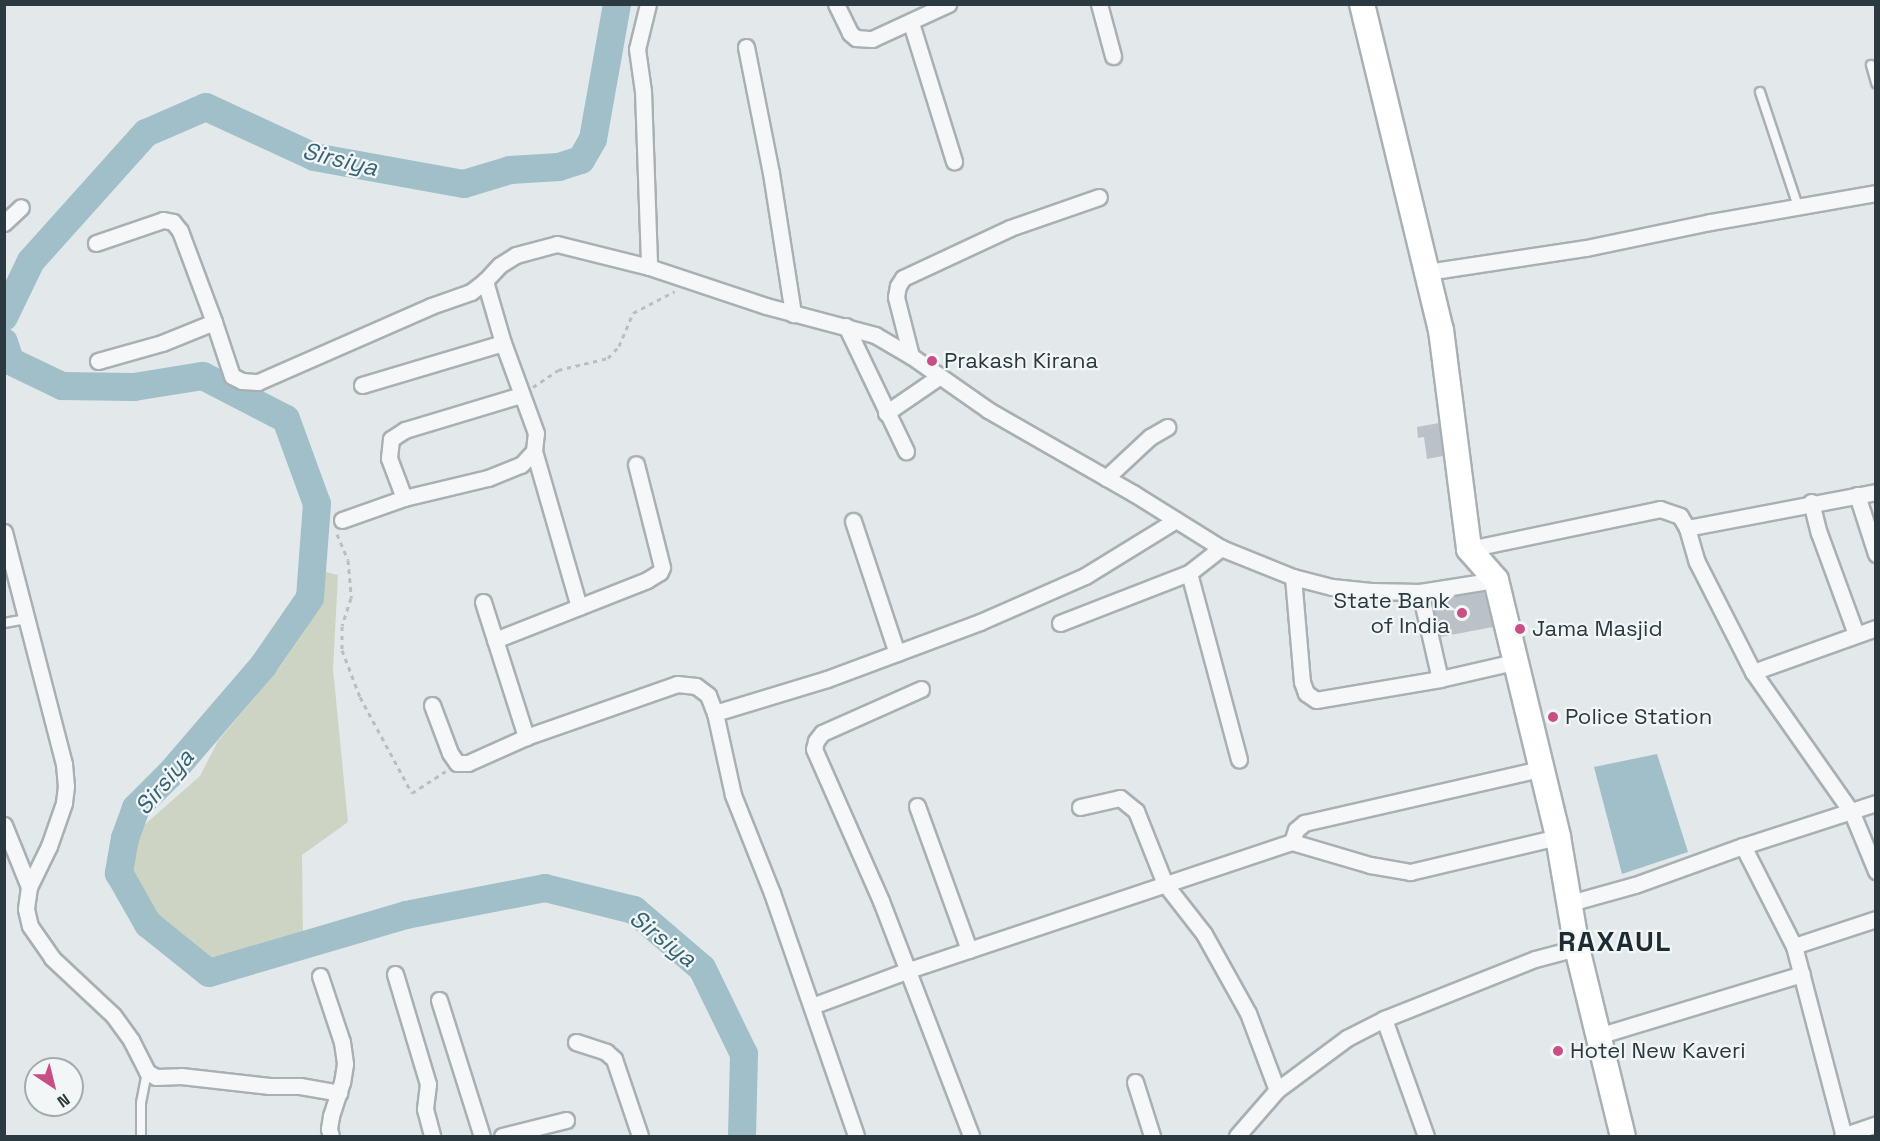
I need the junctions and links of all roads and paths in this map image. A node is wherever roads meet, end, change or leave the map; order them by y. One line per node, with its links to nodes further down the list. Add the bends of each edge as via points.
1 (648, 4): 19 (street, via 637,49 643,91)
2 (836, 4): 6 (street, via 849,33 856,38 872,39)
3 (948, 4): 6 (street)
4 (1099, 4): 8 (street)
5 (1362, 4): 20 (main road)
6 (911, 23): 12 (street)
7 (746, 47): 23 (street)
8 (1113, 56)
9 (1870, 65): 10 (lane)
10 (1875, 83)
11 (1760, 92): 15 (lane)
12 (954, 162)
13 (1875, 193): 15 (street)
14 (1099, 196): 27 (street, via 1010,228 903,278 896,297)
15 (1798, 206): 20 (street, via 1586,248)
16 (21, 207): 17 (street)
17 (4, 223)
18 (96, 243): 24 (street, via 163,219 173,222 180,231)
19 (649, 267): 21 (street, via 557,244 516,255); 22 (street)
20 (1427, 272): 48 (main road, via 1441,330)
21 (485, 281): 24 (street, via 471,292 258,382 232,376); 26 (street)
22 (684, 281): 23 (street); 31 (path, via 671,295 633,313 619,346 608,358 558,370)
23 (793, 314): 25 (street)
24 (214, 322): 28 (street, via 162,343)
25 (846, 326): 27 (street, via 875,334); 32 (street)
26 (502, 343): 30 (street); 31 (street)
27 (911, 356): 29 (street)
28 (98, 361)
29 (940, 376): 32 (street); 37 (street, via 988,410)
30 (362, 385)
31 (521, 395): 34 (street, via 536,433); 40 (street, via 405,430 391,439 389,458)
32 (886, 413): 35 (street)
33 (1167, 427): 37 (street, via 1150,437)
34 (534, 451): 40 (street, via 521,465 488,478); 55 (street)
35 (906, 451)
36 (636, 464): 55 (street, via 662,567 646,580)
37 (1106, 478): 44 (street)
38 (1875, 492): 39 (street)
39 (1857, 495): 41 (street); 49 (street)
40 (404, 498): 42 (street)
41 (1811, 502): 45 (street); 60 (street)
42 (342, 519): 71 (path, via 336,533 348,560 351,598 342,626 342,650 360,697 412,794)
43 (854, 520): 62 (street)
44 (1176, 520): 47 (street); 62 (street, via 1084,576)
45 (1687, 528): 48 (street, via 1680,516 1660,509); 64 (street, via 1697,562)
46 (4, 532): 56 (street)
47 (1221, 548): 50 (street); 51 (street)
48 (1469, 549): 52 (main road)
49 (1875, 554)
50 (1189, 573): 57 (street); 70 (street)
51 (1293, 577): 53 (street, via 1352,589); 65 (street, via 1302,682 1311,698)
52 (1496, 580): 53 (street); 63 (main road)
53 (1420, 591): 65 (street)
54 (483, 602): 61 (street)
55 (579, 607): 61 (street)
56 (28, 619): 58 (lane); 83 (street, via 66,786 49,846)
57 (1060, 622)
58 (4, 623)
59 (1875, 628): 60 (street)
60 (1857, 634): 64 (street)
61 (495, 640): 69 (street)
62 (897, 653): 68 (street)
63 (1514, 662): 65 (street); 72 (main road)
64 (1753, 672): 76 (street)
65 (1440, 679)
66 (921, 689): 89 (street, via 822,733 814,750 881,901)
67 (432, 705): 71 (street)
68 (715, 713): 69 (street, via 708,695 696,687 677,684); 94 (street, via 733,795)
69 (526, 737): 71 (street, via 468,763)
70 (1239, 759)
71 (457, 764)
72 (1539, 769): 78 (main road); 79 (street, via 1304,823 1296,830)
73 (1875, 803): 76 (street)
74 (917, 806): 88 (street)
75 (1080, 807): 82 (street, via 1119,798 1128,802 1136,811)
76 (1852, 813): 80 (street); 81 (street)
77 (4, 825): 83 (street)
78 (1558, 837): 79 (street, via 1410,872 1370,865); 84 (main road)
79 (1292, 842): 82 (street)
80 (1743, 846): 84 (street, via 1635,885); 86 (street)
81 (1875, 871)
82 (1165, 885): 88 (street); 100 (street, via 1204,934 1248,1013)
83 (29, 887): 98 (street, via 26,909 40,942 113,1015)
84 (1570, 903): 87 (main road)
85 (1875, 919): 86 (street)
86 (1794, 946): 91 (street)
87 (1576, 948): 95 (street, via 1535,959); 96 (main road)
88 (969, 950): 89 (street)
89 (906, 971): 94 (street); 112 (street)
90 (395, 974): 107 (street, via 428,1084 425,1109)
91 (1802, 974): 96 (street); 104 (street)
92 (320, 976): 101 (street, via 342,1041 345,1064)
93 (439, 1000): 108 (street)
94 (812, 1006): 111 (street)
95 (1384, 1019): 100 (street, via 1347,1038); 115 (street)
96 (1598, 1036): 116 (main road)
97 (576, 1042): 110 (street, via 606,1052 614,1059)
98 (147, 1072): 101 (street, via 156,1077 300,1086); 105 (lane, via 141,1103)
99 (1135, 1082): 113 (street)
100 (1277, 1090): 114 (street)
101 (339, 1093): 106 (street, via 329,1129)
102 (566, 1120): 109 (street)
103 (1875, 1124): 104 (street)
104 (1843, 1136)
105 (141, 1137)
106 (331, 1137)
107 (432, 1137)
108 (482, 1137)
109 (502, 1137)
110 (640, 1137)
111 (856, 1137)
112 (971, 1137)
113 (1152, 1137)
114 (1237, 1137)
115 (1426, 1137)
116 (1623, 1137)

